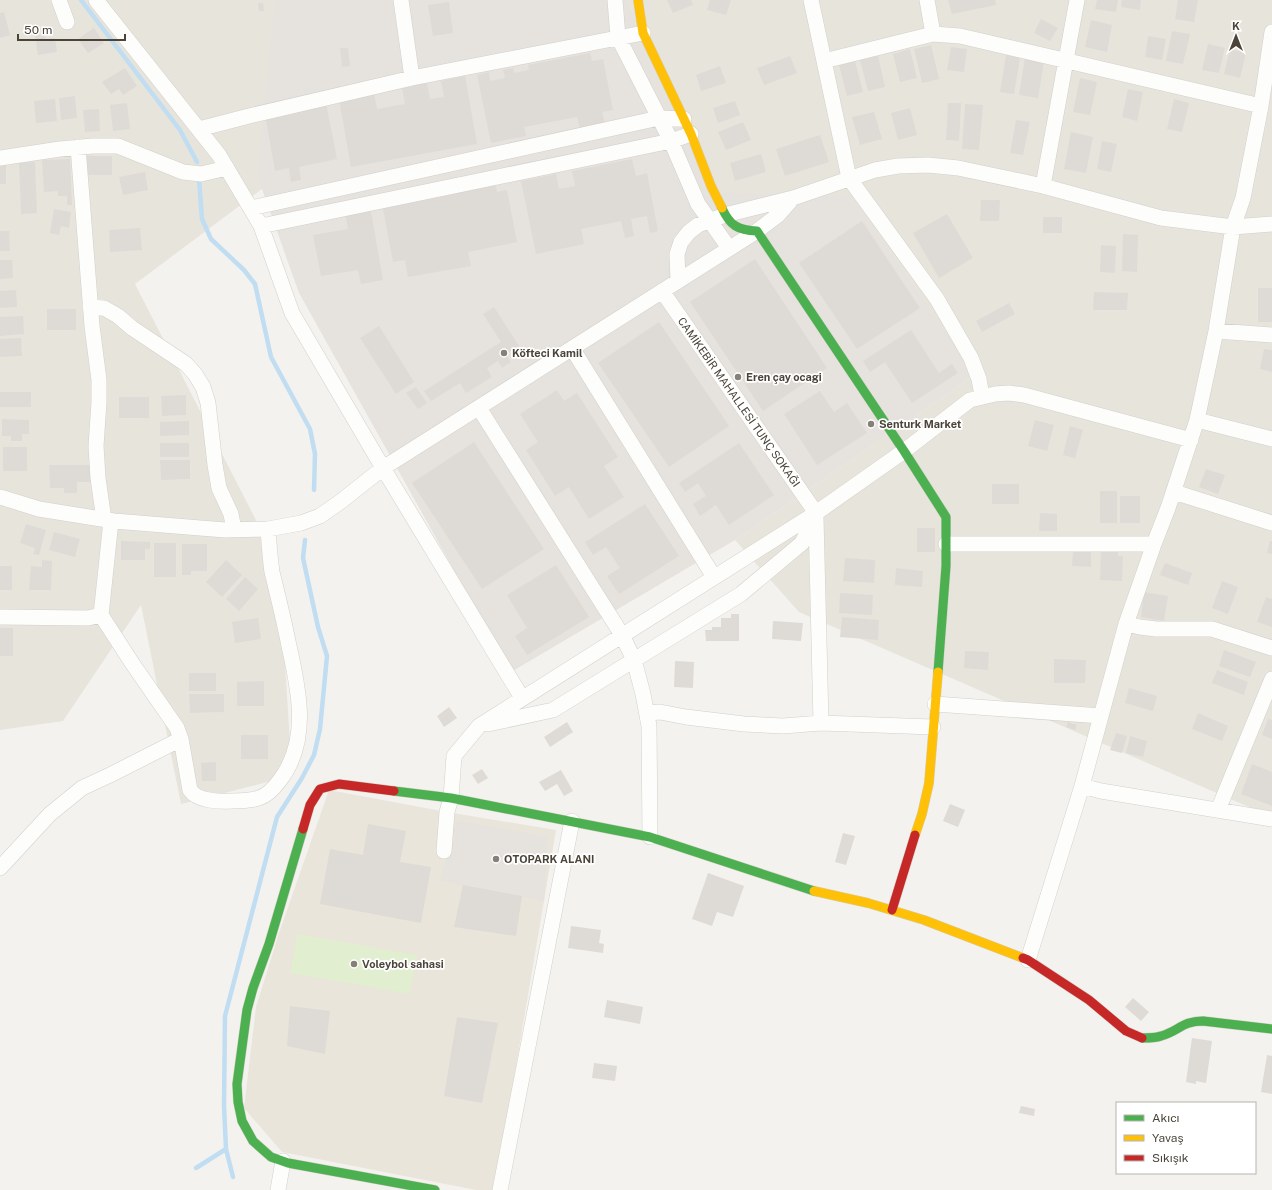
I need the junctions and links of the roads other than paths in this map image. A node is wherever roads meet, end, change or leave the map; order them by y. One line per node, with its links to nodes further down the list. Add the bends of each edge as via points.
1 (59, 0): 9 (street)
2 (96, 0): 21 (street)
3 (400, 0): 17 (street)
4 (615, 0): 13 (street)
5 (638, 0): 11 (street)
6 (811, 0): 14 (street)
7 (927, 0): 12 (street)
8 (1077, 0): 15 (street)
9 (67, 22)
10 (1272, 32): 16 (street)
11 (643, 33): 13 (street); 20 (street)
12 (933, 34): 14 (street); 15 (street, via 960,36)
13 (618, 37): 17 (street); 19 (street)
14 (824, 61): 27 (street)
15 (1066, 61): 18 (street); 28 (street)
16 (1269, 67): 18 (street)
17 (412, 78): 21 (street)
18 (1261, 106): 35 (street, via 1243,198)
19 (659, 118): 20 (street); 23 (street); 30 (street)
20 (684, 119): 22 (street)
21 (199, 129): 26 (street)
22 (690, 134): 23 (street); 31 (street)
23 (671, 141): 32 (street, via 698,204); 34 (street)
24 (78, 147): 25 (street); 26 (street, via 118,146 182,172 201,174); 40 (street)
25 (0, 158)
26 (227, 168): 30 (street)
27 (849, 178): 28 (street, via 898,166 928,165 958,168); 29 (street); 44 (street, via 937,299 971,358)
28 (1043, 186): 35 (street, via 1161,218)
29 (793, 198): 31 (street); 36 (street, via 778,215)
30 (251, 208): 34 (street)
31 (725, 214): 32 (street); 36 (street, via 737,227)
32 (710, 221): 37 (street); 38 (street, via 698,225 681,242 677,254)
33 (1272, 224): 35 (street)
34 (261, 226): 50 (street, via 292,313)
35 (1233, 227): 41 (street)
36 (757, 231): 37 (street); 49 (street)
37 (730, 248): 38 (street)
38 (678, 281): 39 (street)
39 (662, 291): 43 (street); 53 (street, CAMİKEBİR MAHALLESİ TUNÇ SOKAĞI)
40 (90, 306): 54 (street, via 99,380 96,446 98,478); 57 (street, via 104,308 118,316 186,364 195,374 208,403 219,488 231,514)
41 (1216, 331): 42 (street); 46 (street)
42 (1272, 334)
43 (572, 348): 45 (street); 60 (street)
44 (982, 396): 48 (street, via 1009,393 1024,395); 49 (street, via 970,400)
45 (479, 408): 50 (street); 64 (street)
46 (1197, 420): 47 (street); 48 (street)
47 (1272, 439)
48 (1191, 440): 51 (street)
49 (904, 450): 53 (street); 58 (street, via 946,517)
50 (383, 468): 56 (street, via 320,516 301,523); 68 (street)
51 (1174, 492): 55 (street); 59 (street)
52 (0, 497): 54 (street, via 39,509)
53 (816, 513): 60 (street); 66 (street, via 802,543 741,594); 72 (street)
54 (107, 520): 57 (street); 61 (street)
55 (1272, 523)
56 (268, 529): 57 (street); 75 (street, via 272,570 298,683 300,726 295,752 282,778 274,788 260,798 225,802 210,800 193,794 190,790)
57 (234, 530)
58 (946, 544): 59 (street); 69 (street)
59 (1154, 544): 63 (street)
60 (714, 577): 64 (street)
61 (101, 615): 62 (street, via 88,618); 75 (street, via 170,717)
62 (0, 617)
63 (1126, 624): 65 (street, via 1156,629 1212,629); 71 (street)
64 (622, 635): 66 (street); 68 (street)
65 (1272, 648)
66 (634, 660): 70 (street); 73 (street, via 554,710)
67 (1272, 679): 78 (street)
68 (522, 698): 73 (street)
69 (935, 704): 71 (street); 74 (street)
70 (647, 713): 72 (street, via 660,712 744,724 783,726); 81 (street)
71 (1101, 716): 76 (street)
72 (821, 723): 74 (street)
73 (479, 726): 77 (street, via 454,756)
74 (933, 727): 84 (street, via 929,783)
75 (181, 739): 83 (street, via 82,788 50,814)
76 (1082, 786): 78 (street); 85 (street)
77 (450, 798): 80 (street); 82 (street); 87 (street, via 339,784 320,789 310,805 247,1010 238,1084 242,1121 253,1141 271,1157)
78 (1218, 810): 79 (street)
79 (1272, 818)
80 (572, 822): 81 (street); 90 (street)
81 (650, 837): 84 (street, via 810,890)
82 (444, 851)
83 (0, 868)
84 (892, 910): 85 (street)
85 (1028, 960): 86 (street, via 1089,1000 1126,1031 1143,1038 1160,1037 1184,1024 1198,1021)
86 (1272, 1029)
87 (283, 1161): 88 (street); 89 (street)
88 (278, 1190)
89 (435, 1190)
90 (500, 1190)

